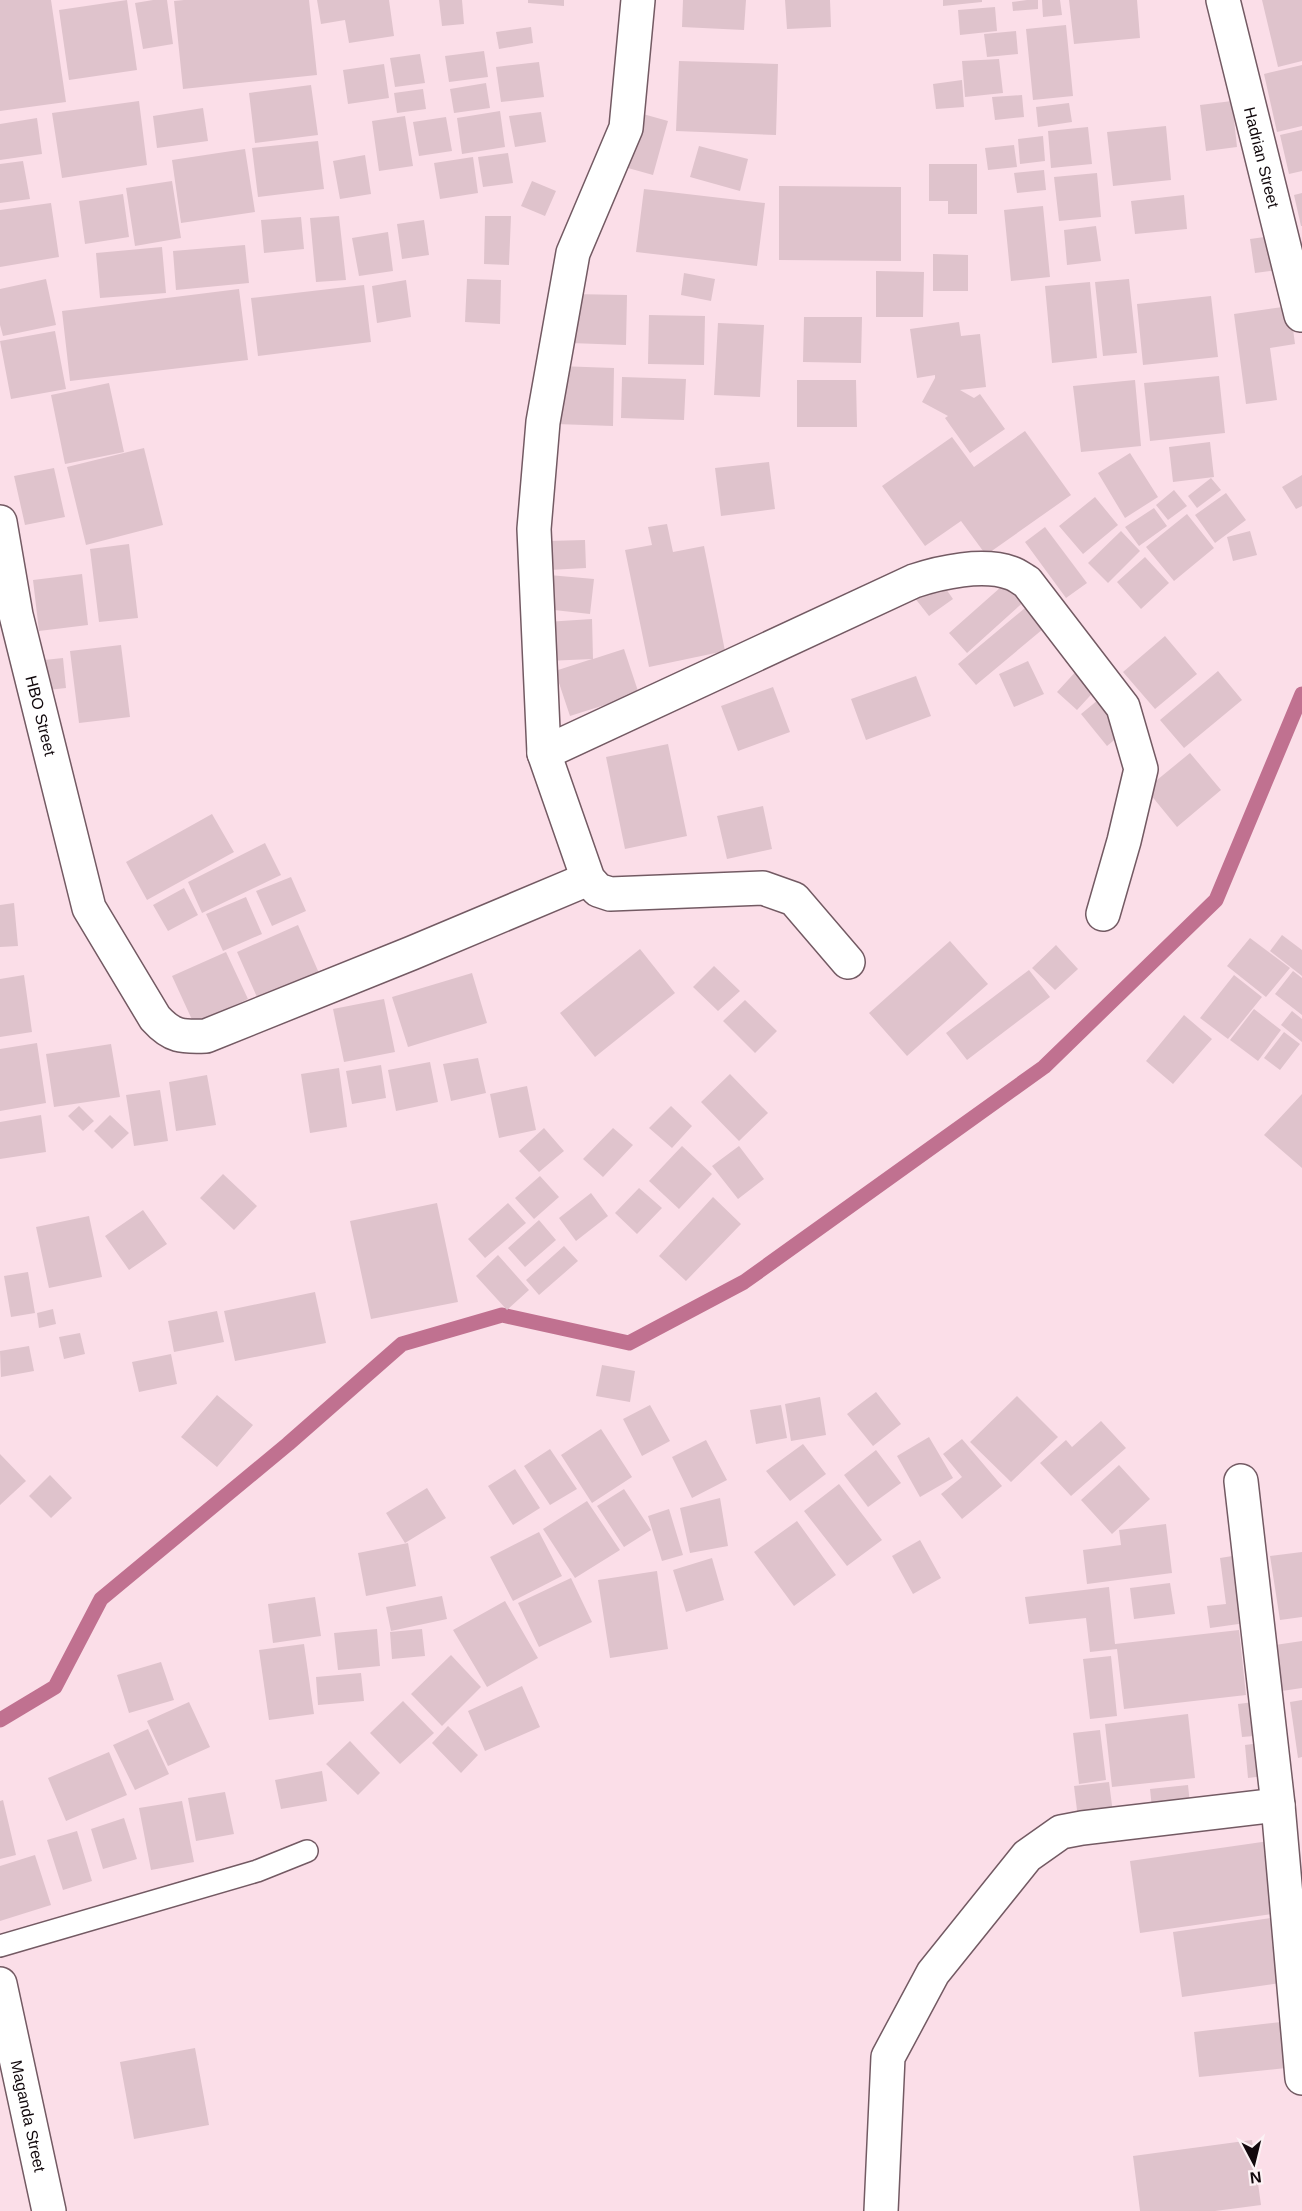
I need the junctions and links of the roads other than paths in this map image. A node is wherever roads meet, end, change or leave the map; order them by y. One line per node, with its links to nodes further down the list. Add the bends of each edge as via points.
1 (638, 0): 5 (street, via 626,128 573,253 543,422 534,528)
2 (1222, 0): 3 (street, Hadrian Street)
3 (1300, 315)
4 (0, 522): 6 (street, HBO Street, via 16,615 88,908 166,1030 184,1037 206,1036)
5 (544, 753): 6 (street); 7 (street, via 914,581 938,573 988,568 1011,573 1028,582 1123,707 1141,769)
6 (588, 879): 8 (street, via 598,890 610,894 763,888 794,899)
7 (1103, 914)
8 (848, 962)
9 (1241, 1481): 10 (street)
10 (1278, 1805): 14 (street); 16 (street, via 1061,1832 1028,1856 933,1973 888,2056)
11 (307, 1851): 12 (lane, via 257,1871)
12 (0, 1946)
13 (0, 1984): 15 (street, Maganda Street)
14 (1302, 2078)
15 (49, 2211)
16 (881, 2211)

